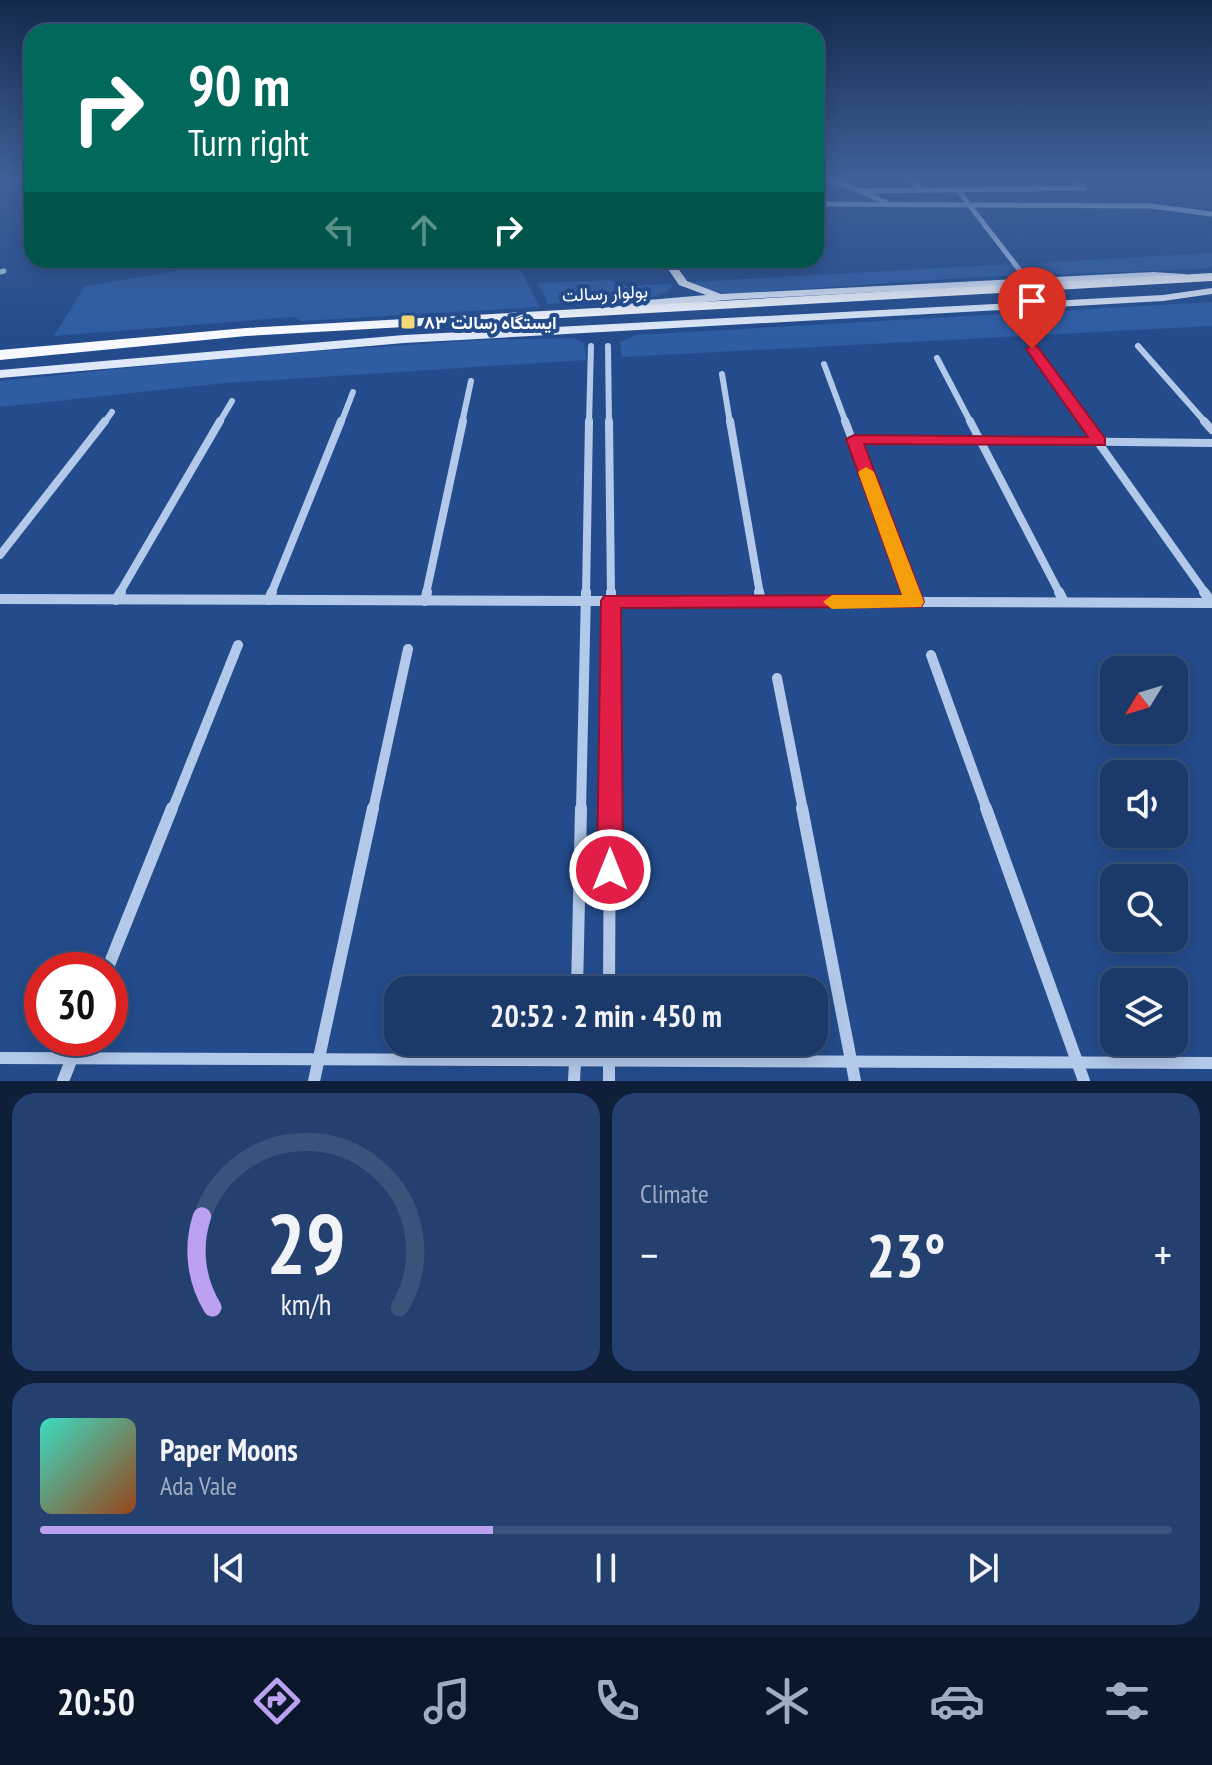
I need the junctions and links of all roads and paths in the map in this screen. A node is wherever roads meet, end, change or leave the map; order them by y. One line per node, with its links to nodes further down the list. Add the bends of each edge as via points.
1 (988, 228): 3 (street)
2 (673, 268): 4 (street)
3 (1028, 281): 5 (street, via 1153,275); 6 (street)
4 (683, 283): 6 (street); 7 (street, via 673,294)
5 (1211, 283): 8 (main road, بولوار رسالت); 9 (street, via 1163,298); 17 (main road, بولوار رسالت, via 405,330)
6 (725, 297): 7 (street)
7 (648, 303): 8 (street)
8 (610, 311): 15 (main road, بولوار رسالت, via 246,332)
9 (629, 327): 10 (street); 12 (street, via 615,332)
10 (576, 330): 11 (street, via 588,333); 19 (street, via 241,351)
11 (591, 346): 35 (street)
12 (608, 346): 36 (street)
13 (1138, 346): 25 (street)
14 (1032, 349): 28 (street)
15 (0, 355)
16 (937, 358): 27 (street)
17 (0, 363)
18 (824, 364): 26 (street)
19 (0, 374)
20 (722, 374): 37 (street)
21 (471, 381): 34 (street)
22 (353, 392): 33 (street)
23 (232, 401): 32 (street)
24 (112, 412): 30 (street)
25 (1212, 430)
26 (854, 439): 27 (street); 38 (street)
27 (977, 441): 28 (street); 39 (street)
28 (1099, 442): 29 (street); 39 (street, via 1212,603)
29 (1212, 443)
30 (0, 555)
31 (0, 599): 32 (street)
32 (116, 600): 33 (street)
33 (269, 600): 34 (street)
34 (425, 601): 35 (street)
35 (585, 601): 36 (street); 45 (street)
36 (611, 601): 37 (street); 46 (street)
37 (761, 601): 38 (street)
38 (914, 602): 39 (street)
39 (1064, 602)
40 (238, 645): 44 (street)
41 (408, 649): 51 (street)
42 (931, 655): 55 (street)
43 (777, 678): 54 (street)
44 (114, 952)
45 (577, 976)
46 (609, 976)
47 (575, 1056): 52 (street)
48 (609, 1056): 53 (street)
49 (0, 1058): 50 (street)
50 (72, 1058): 51 (street); 57 (street)
51 (318, 1059): 52 (street); 58 (street)
52 (575, 1061): 53 (street); 59 (street)
53 (609, 1061): 54 (street); 60 (street)
54 (852, 1061): 55 (street); 61 (street)
55 (1077, 1062): 56 (street); 62 (street)
56 (1212, 1063)
57 (63, 1081)
58 (314, 1081)
59 (574, 1081)
60 (609, 1081)
61 (855, 1081)
62 (1084, 1081)

